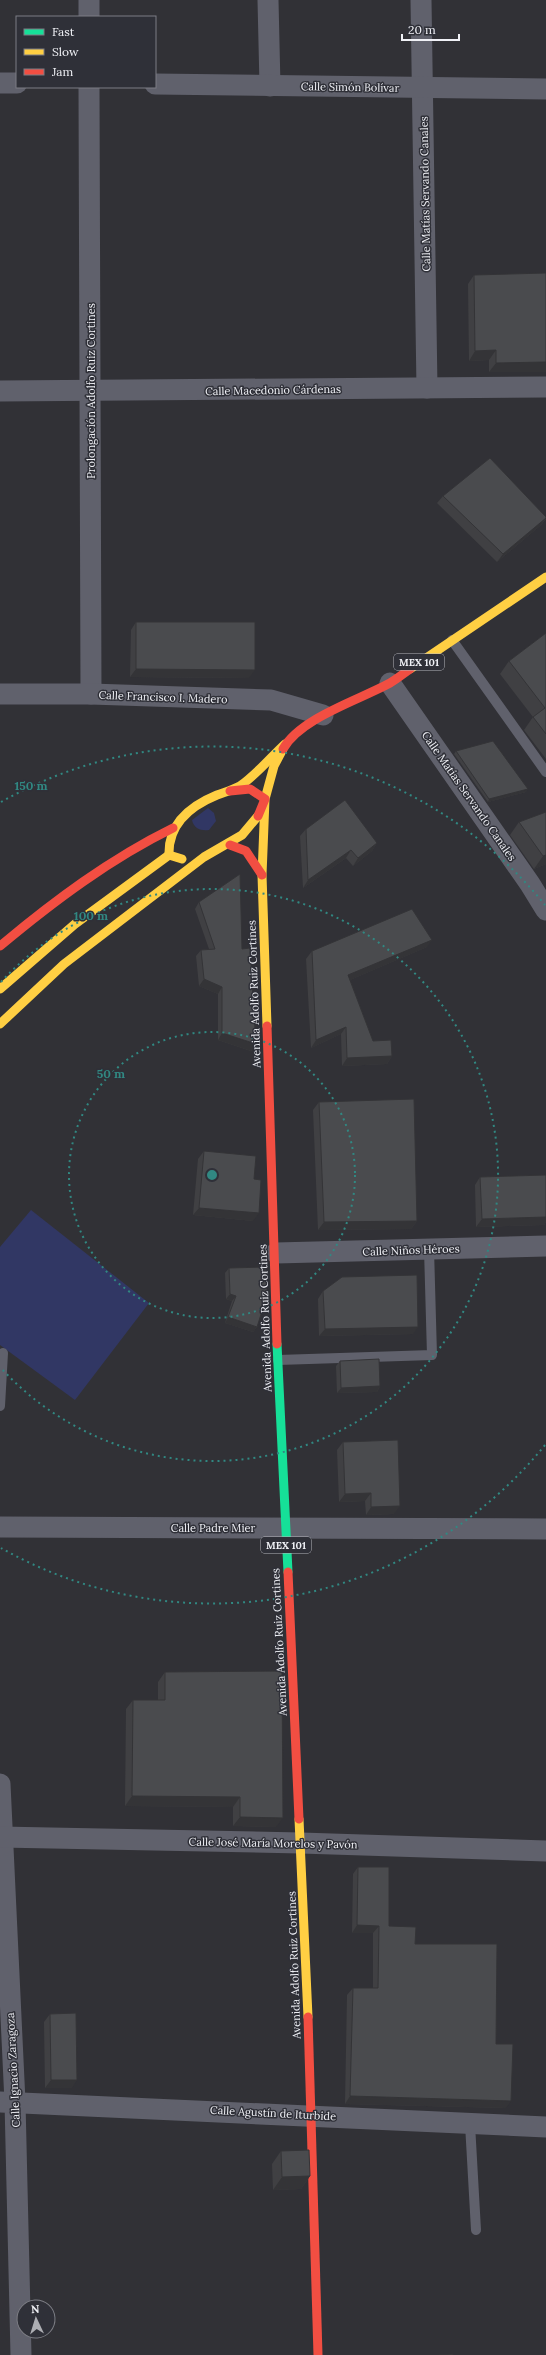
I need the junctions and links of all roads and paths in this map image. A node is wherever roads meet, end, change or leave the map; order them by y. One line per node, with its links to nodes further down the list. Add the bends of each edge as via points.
1 (89, 0): 4 (street)
2 (268, 0): 8 (street)
3 (421, 0): 10 (street, Calle Matías Servando Canales)
4 (89, 16)
5 (0, 83): 6 (street)
6 (16, 83)
7 (156, 84): 8 (street, Calle Simón Bolívar)
8 (270, 86): 10 (street, Calle Simón Bolívar)
9 (89, 88): 15 (street, Prolongación Adolfo Ruiz Cortines)
10 (424, 88): 11 (street, Calle Simón Bolívar); 13 (street, Calle Matías Servando Canales)
11 (546, 89)
12 (546, 387): 13 (street, Calle Macedonio Cárdenas)
13 (427, 388): 15 (street, Calle Macedonio Cárdenas)
14 (0, 391): 15 (street, Calle Macedonio Cárdenas)
15 (91, 392): 20 (street, Prolongación Adolfo Ruiz Cortines)
16 (546, 577): 17 (main road, MEX 101)
17 (452, 640): 18 (main road, MEX 101); 23 (lane)
18 (390, 683): 21 (main road, MEX 101); 31 (street, Calle Matías Servando Canales)
19 (0, 694): 20 (street, Calle Francisco I. Madero)
20 (91, 694): 21 (street, Calle Francisco I. Madero, via 271,700)
21 (324, 715): 22 (main road, MEX 101)
22 (288, 740): 24 (main road, via 241,785); 25 (main road, Avenida Adolfo Ruiz Cortines / MEX 101, via 274,766)
23 (546, 772)
24 (230, 791): 25 (main road, via 250,790); 26 (main road, via 193,807)
25 (265, 799): 27 (main road, via 254,824 243,836); 30 (main road, Avenida Adolfo Ruiz Cortines / MEX 101)
26 (172, 828): 28 (main road, via 168,842); 32 (main road, via 154,836 81,883)
27 (230, 844): 29 (main road); 30 (main road, via 248,852)
28 (169, 854): 29 (main road, via 182,859); 33 (main road, via 75,924)
29 (204, 857): 34 (main road, via 64,964)
30 (262, 875): 37 (main road, Avenida Adolfo Ruiz Cortines / MEX 101)
31 (546, 910)
32 (0, 946)
33 (0, 989)
34 (0, 1024)
35 (546, 1246): 36 (street, Calle Niños Héroes)
36 (429, 1249): 37 (street, Calle Niños Héroes); 39 (lane, via 432,1355)
37 (276, 1253): 39 (main road, Avenida Adolfo Ruiz Cortines / MEX 101)
38 (4, 1353): 40 (lane)
39 (278, 1360): 42 (main road, Avenida Adolfo Ruiz Cortines / MEX 101)
40 (0, 1406)
41 (0, 1527): 42 (street, Calle Padre Mier)
42 (285, 1529): 43 (street, Calle Padre Mier); 46 (main road, Avenida Adolfo Ruiz Cortines / MEX 101)
43 (546, 1529)
44 (0, 1784): 45 (street, Calle Ignacio Zaragoza)
45 (1, 1838): 46 (street, Calle José María Morelos y Pavón); 48 (street, Calle Ignacio Zaragoza)
46 (301, 1843): 47 (street, Calle José María Morelos y Pavón); 49 (main road, Avenida Adolfo Ruiz Cortines / MEX 101)
47 (546, 1851)
48 (8, 2102): 49 (street, Calle Agustín de Iturbide); 53 (street, Calle Ignacio Zaragoza)
49 (311, 2114): 50 (street, Calle Agustín de Iturbide); 54 (main road, Avenida Adolfo Ruiz Cortines / MEX 101)
50 (470, 2124): 51 (street, Calle Agustín de Iturbide); 52 (lane)
51 (546, 2127)
52 (476, 2230)
53 (20, 2355)
54 (318, 2355)

